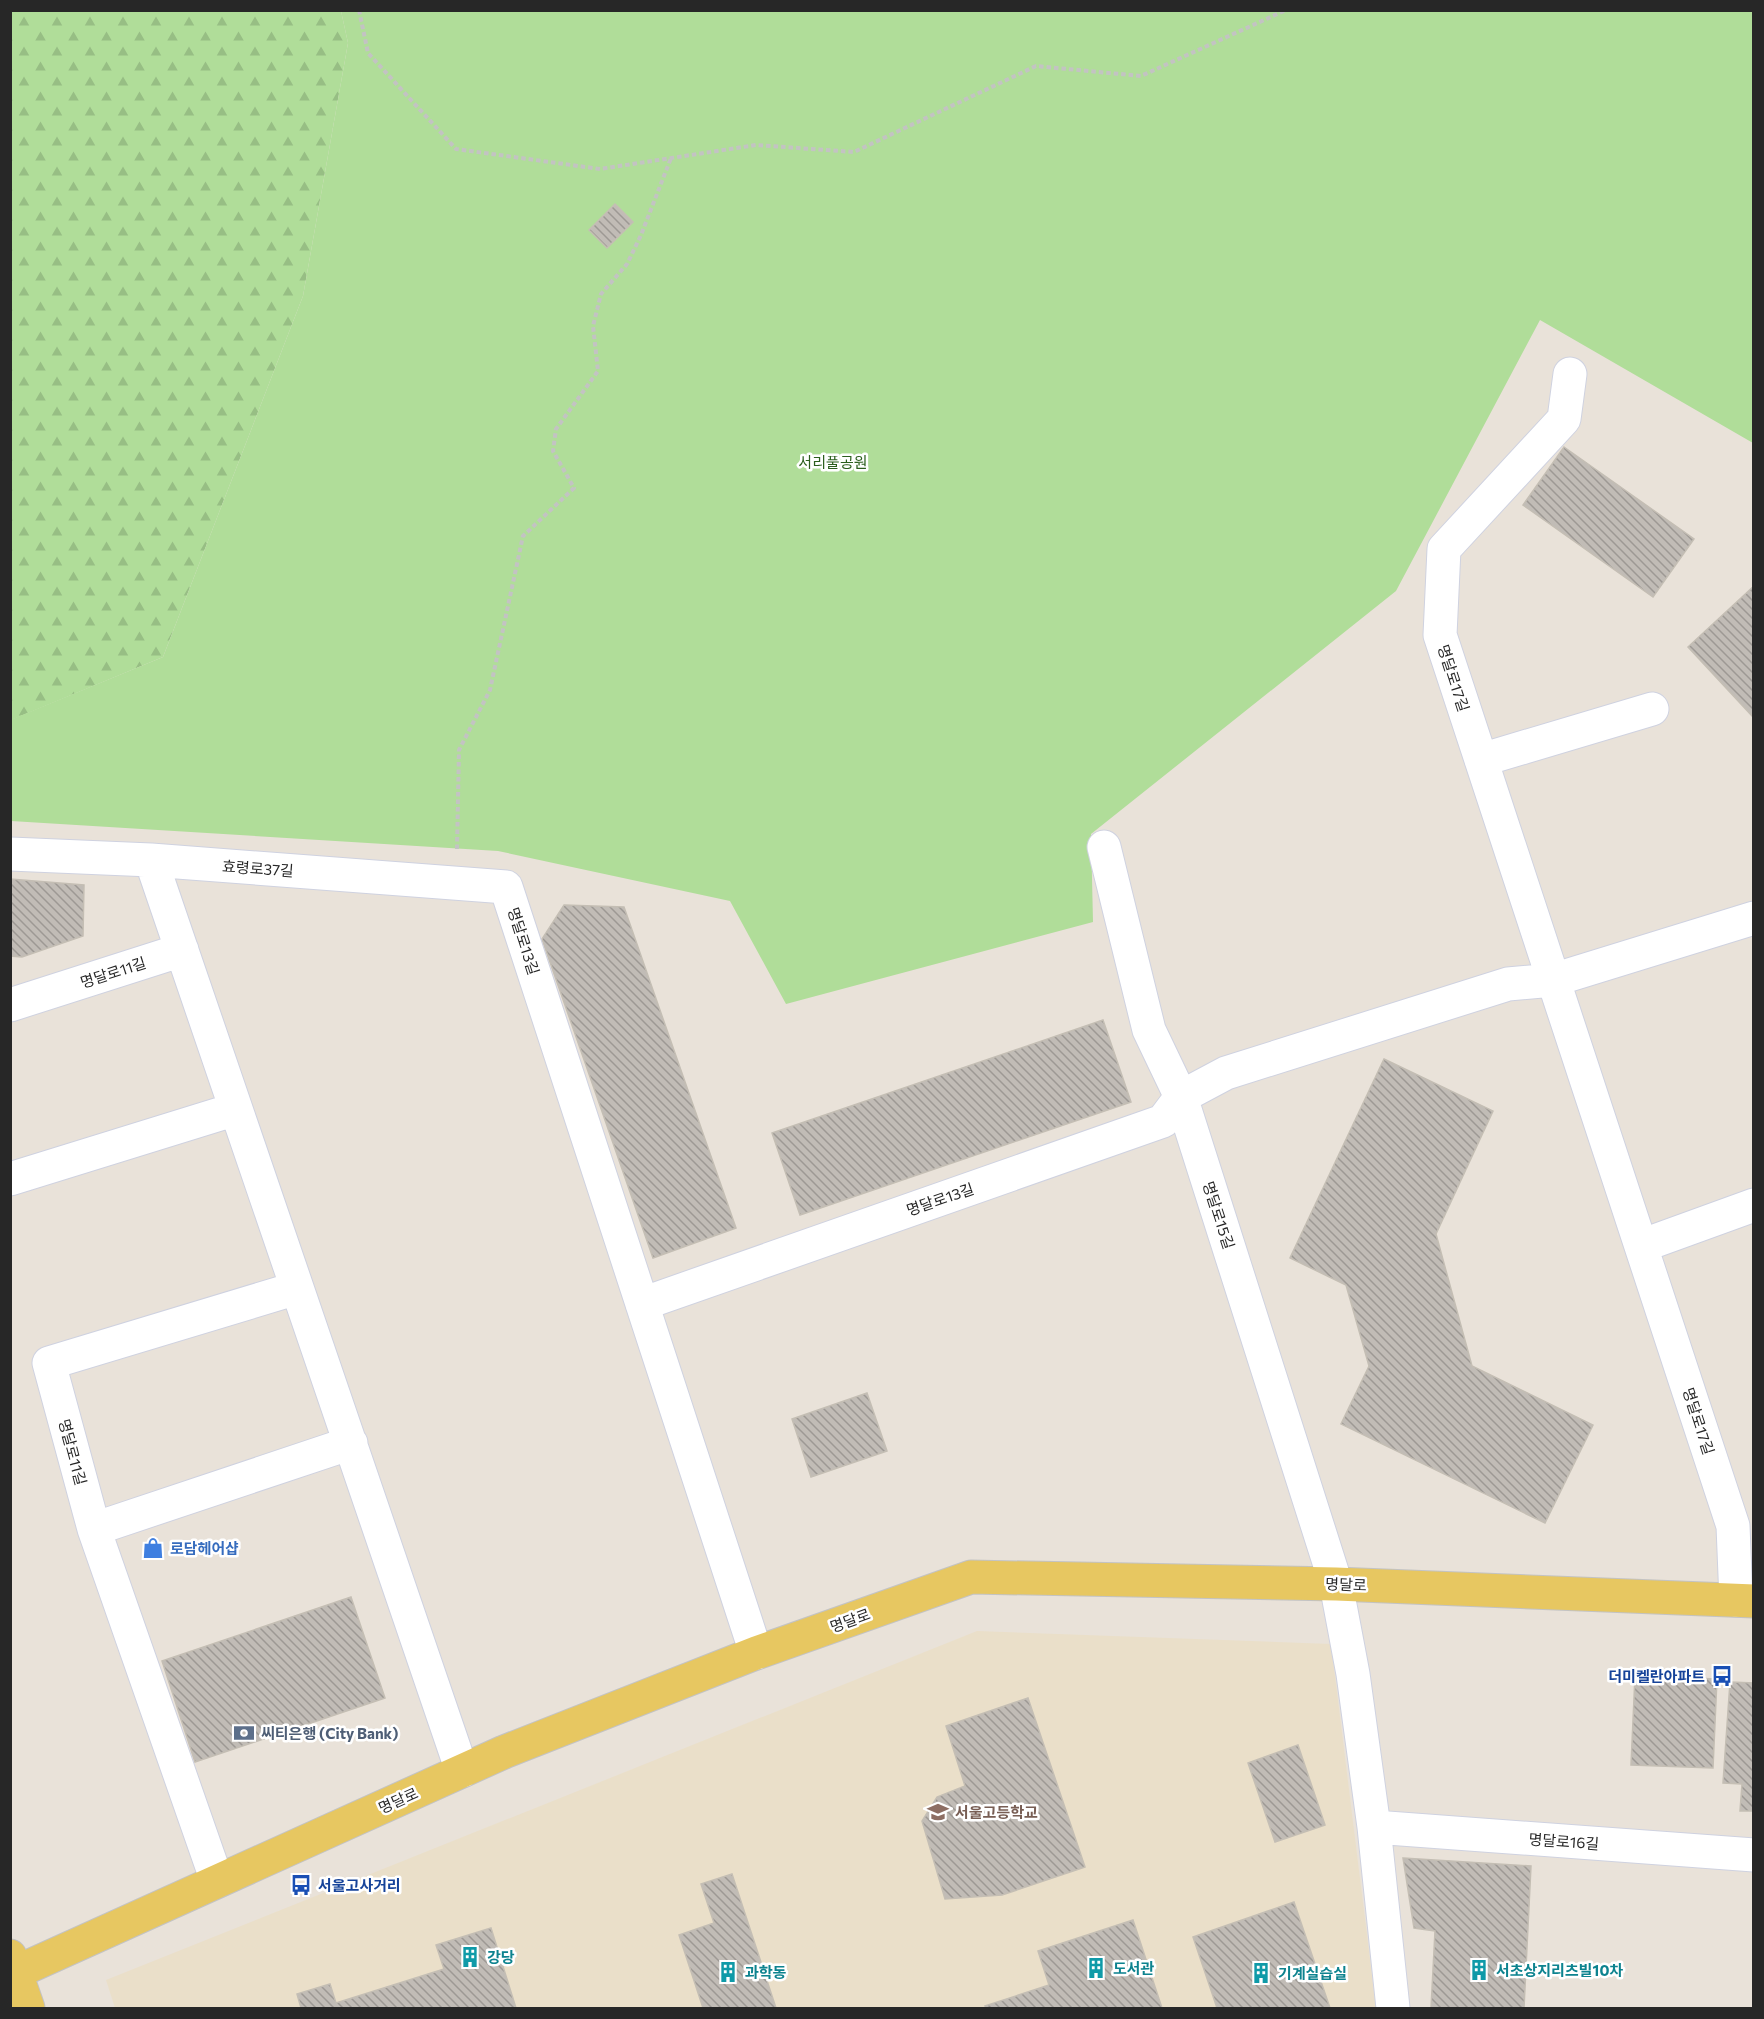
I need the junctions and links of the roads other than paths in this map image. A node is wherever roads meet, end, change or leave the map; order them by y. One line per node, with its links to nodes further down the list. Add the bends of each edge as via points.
1 (1570, 374): 3 (street, 명달로17길, via 1564,419 1444,549 1440,635)
2 (1653, 709): 3 (street)
3 (1481, 760): 10 (street, 명달로17길)
4 (1104, 847): 12 (street, 명달로15길, via 1149,1030)
5 (10, 854): 6 (street, 효령로37길)
6 (152, 860): 7 (street, 효령로37길); 9 (street)
7 (506, 887): 18 (street, 명달로13길)
8 (1754, 918): 10 (street)
9 (182, 950): 11 (street, 명달로11길); 13 (street)
10 (1553, 980): 12 (street, 명달로13길, via 1508,984 1226,1073); 16 (street, 명달로17길)
11 (10, 1005)
12 (1181, 1097): 18 (street, 명달로13길, via 1162,1121); 21 (street, 명달로15길)
13 (236, 1109): 14 (street); 17 (street)
14 (10, 1179)
15 (1754, 1205): 16 (street)
16 (1641, 1246): 22 (street, 명달로17길, via 1733,1526)
17 (297, 1288): 19 (street); 20 (street, 명달로11길, via 49,1363)
18 (642, 1304): 23 (street, 명달로13길)
19 (351, 1443): 20 (street); 24 (street)
20 (94, 1529): 27 (street)
21 (1336, 1584): 22 (main road, 명달로); 23 (main road, 명달로, via 971,1577); 25 (street)
22 (1745, 1600)
23 (756, 1653): 24 (main road, 명달로)
24 (462, 1771): 27 (main road, 명달로)
25 (1374, 1827): 26 (street, 명달로16길); 30 (street)
26 (1754, 1855)
27 (218, 1881): 28 (main road, 명달로)
28 (12, 1968): 29 (main road)
29 (28, 2008)
30 (1394, 2008)

